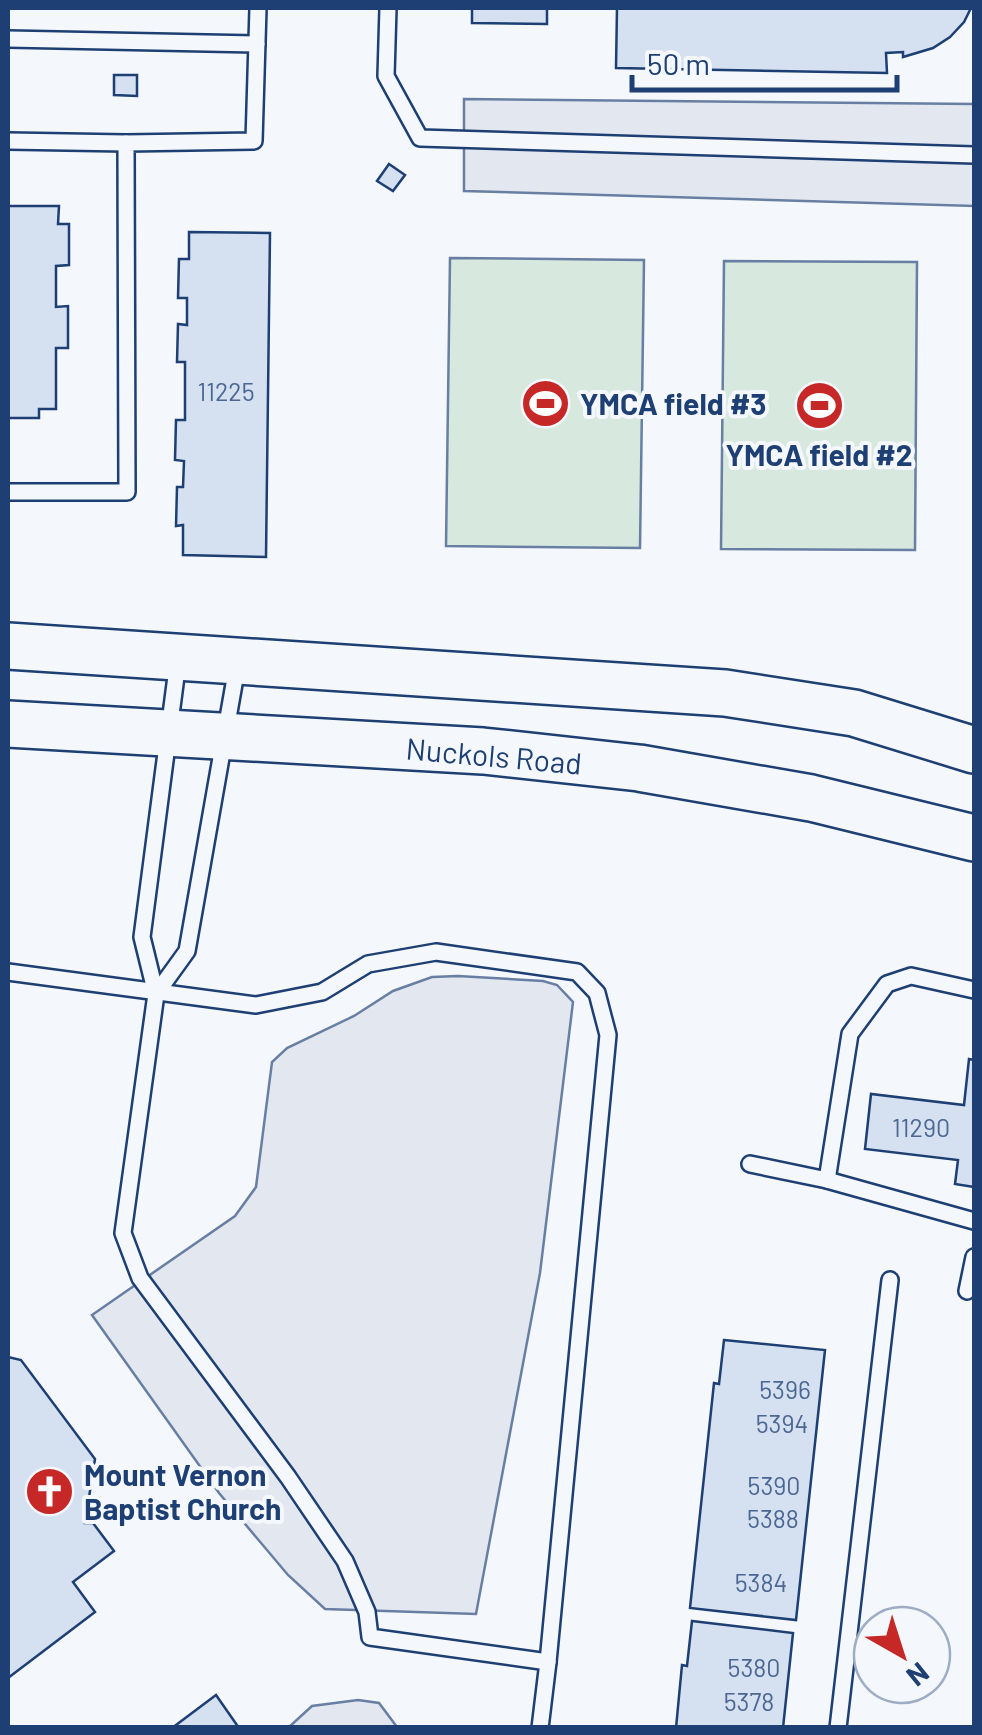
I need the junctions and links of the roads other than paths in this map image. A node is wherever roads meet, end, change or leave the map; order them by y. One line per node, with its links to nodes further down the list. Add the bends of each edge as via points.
1 (258, 8): 4 (lane)
2 (388, 8): 7 (lane, via 386,76 420,138)
3 (8, 39): 4 (lane)
4 (257, 44): 6 (lane, via 254,141)
5 (8, 141): 6 (lane)
6 (126, 143): 8 (lane, via 127,492)
7 (974, 155)
8 (8, 492)
9 (8, 646): 10 (main road)
10 (179, 658): 11 (main road); 15 (lane)
11 (238, 661): 12 (main road, via 649,686); 16 (lane)
12 (854, 713): 14 (main road); 17 (main road)
13 (8, 724): 15 (main road, Nuckols Road)
14 (974, 730)
15 (170, 731): 16 (main road, Nuckols Road); 21 (lane, via 142,937)
16 (226, 736): 18 (main road, Nuckols Road, via 639,768 812,798); 21 (lane, via 187,952)
17 (974, 750)
18 (974, 838)
19 (8, 972): 21 (lane)
20 (974, 990): 23 (lane, via 911,976 887,984 850,1034)
21 (156, 994): 28 (lane, via 123,1233 140,1278 345,1561 370,1637); 28 (lane, via 256,1005 322,992 368,964 436,952 577,972 597,993 608,1034)
22 (750, 1164): 23 (lane)
23 (827, 1180): 24 (lane)
24 (974, 1221)
25 (974, 1257): 27 (lane)
26 (890, 1280): 30 (lane)
27 (967, 1290)
28 (548, 1662): 29 (lane)
29 (540, 1728)
30 (838, 1728)

